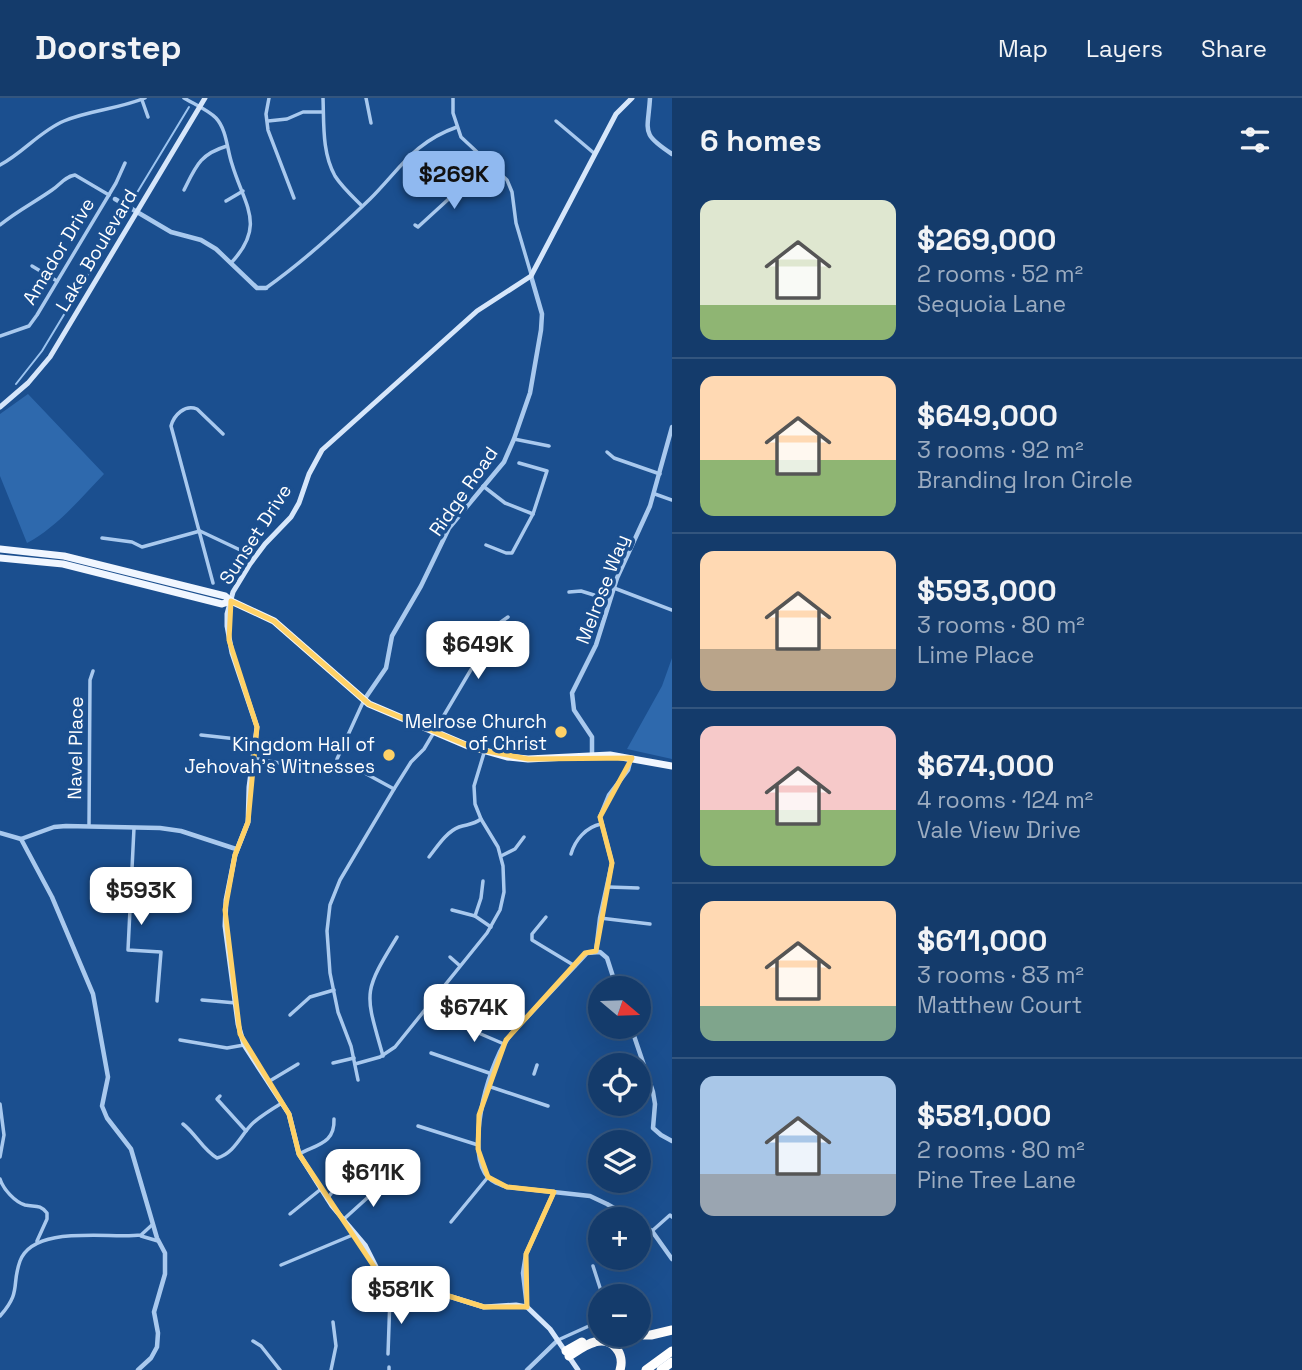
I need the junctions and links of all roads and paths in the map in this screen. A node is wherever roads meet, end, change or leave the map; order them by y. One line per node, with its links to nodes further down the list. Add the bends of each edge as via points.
1 (184, 98): 11 (street)
2 (205, 98): 11 (main road, Lake Boulevard)
3 (269, 98): 14 (street)
4 (323, 98): 12 (street)
5 (366, 98): 16 (street)
6 (453, 98): 7 (street); 17 (street, Ridge Road)
7 (460, 98)
8 (632, 98): 20 (main road, Sunset Drive, via 618,111)
9 (650, 98): 19 (street, via 648,135)
10 (143, 99): 13 (street); 23 (street, via 61,122)
11 (200, 107): 18 (street, via 216,118); 31 (main road, Lake Boulevard)
12 (323, 112): 14 (street); 30 (street, via 331,167)
13 (148, 117)
14 (267, 121): 27 (street)
15 (556, 121): 20 (street)
16 (371, 123)
17 (457, 127): 21 (street, Ridge Road); 30 (street, via 422,144)
18 (228, 146): 24 (street, via 202,159); 25 (street)
19 (672, 153)
20 (595, 154): 36 (main road, Sunset Drive)
21 (479, 155): 33 (street, via 453,195); 36 (street, Ridge Road, via 503,175 512,192)
22 (125, 163): 26 (street, Amador Drive)
23 (0, 166)
24 (184, 190)
25 (243, 191): 29 (street); 34 (street, via 250,212 250,234)
26 (109, 195): 28 (street); 32 (street, via 75,175 67,176); 37 (street, Amador Drive)
27 (294, 198)
28 (115, 199): 31 (street)
29 (226, 201)
30 (362, 206): 38 (street, via 301,263)
31 (137, 212): 34 (street, via 171,232 201,240); 40 (main road, Lake Boulevard, via 50,357)
32 (0, 225)
33 (415, 225)
34 (231, 262): 38 (street, via 257,288)
35 (32, 266): 37 (street)
36 (531, 276): 43 (street, Ridge Road, via 542,314 541,330 530,393); 57 (main road, Sunset Drive, via 477,311 323,450 291,517)
37 (57, 281): 39 (street, Amador Drive, via 29,326)
38 (266, 288)
39 (0, 336)
40 (0, 407)
41 (672, 427): 47 (street, Melrose Way)
42 (223, 434): 52 (street, via 192,406 172,422 171,434)
43 (514, 439): 44 (street); 48 (street, Ridge Road, via 504,462)
44 (549, 446)
45 (607, 452): 47 (street)
46 (519, 463): 51 (street, via 547,474)
47 (660, 474): 49 (street, Melrose Way)
48 (483, 486): 51 (street, via 505,503); 67 (street, Ridge Road, via 449,528 392,636 386,668)
49 (655, 494): 50 (street); 60 (street, Melrose Way)
50 (672, 500)
51 (533, 514): 54 (street, via 512,553)
52 (200, 531): 53 (street, via 142,547); 57 (street); 59 (street)
53 (102, 538)
54 (486, 545)
55 (0, 550): 58 (main road, via 64,556)
56 (0, 558): 58 (main road)
57 (255, 558): 63 (main road, Sunset Drive)
58 (123, 575): 63 (main road)
59 (213, 583)
60 (614, 587): 62 (street, Melrose Way); 64 (street)
61 (569, 592): 62 (street)
62 (610, 600): 72 (street, Melrose Way, via 596,645 572,694 574,710 592,737)
63 (231, 601): 67 (main road, via 274,621); 70 (main road, Sunset Drive, via 227,626 257,722)
64 (672, 610)
65 (508, 617): 68 (street, via 498,624)
66 (93, 671): 82 (street, Navel Place)
67 (364, 700): 68 (main road); 75 (street)
68 (435, 731): 71 (main road); 79 (street)
69 (201, 735): 70 (street)
70 (255, 741): 73 (main road, Sunset Drive)
71 (485, 752): 72 (main road, via 528,759); 80 (street, via 474,786)
72 (592, 755): 74 (main road)
73 (253, 758): 77 (street); 87 (main road, Sunset Drive, via 248,822)
74 (632, 758): 76 (main road); 81 (street, via 602,809)
75 (337, 759)
76 (672, 766)
77 (306, 768)
78 (361, 771): 79 (street)
79 (394, 789): 106 (street, via 330,905 328,951)
80 (481, 818): 89 (street); 90 (street, via 451,832)
81 (601, 824): 88 (street, via 588,828); 92 (street, via 612,863)
82 (89, 826): 83 (street); 86 (street, via 54,827)
83 (134, 827): 87 (street, via 181,831); 108 (street, via 128,950 160,952)
84 (0, 833): 86 (street)
85 (524, 837): 89 (street, via 515,849)
86 (21, 839): 151 (street, via 93,994 108,1077 102,1106 131,1149)
87 (236, 849): 109 (main road, Sunset Drive, via 225,910)
88 (571, 855)
89 (501, 856): 99 (street, via 504,892)
90 (429, 858)
91 (482, 881): 95 (street)
92 (608, 887): 93 (street); 97 (street)
93 (638, 888)
94 (452, 910): 95 (street)
95 (475, 916): 99 (street)
96 (546, 917): 104 (street, via 532,940)
97 (600, 918): 98 (street); 101 (street)
98 (650, 924)
99 (491, 927): 103 (street)
100 (397, 937): 117 (street, via 374,974 369,992)
101 (596, 951): 104 (street, via 587,953); 105 (street, via 607,958)
102 (450, 957): 103 (street)
103 (459, 965): 117 (street)
104 (575, 966): 114 (street)
105 (613, 976)
106 (334, 990): 110 (street, via 310,997); 118 (street)
107 (202, 1000): 109 (street)
108 (157, 1001)
109 (236, 1003): 115 (main road, Sunset Drive)
110 (290, 1015)
111 (453, 1022): 114 (street)
112 (180, 1040): 115 (street, via 227,1048)
113 (635, 1040): 135 (street, via 653,1092 653,1128)
114 (504, 1044): 122 (street)
115 (244, 1045): 125 (main road, Sunset Drive)
116 (431, 1053): 122 (street)
117 (383, 1056): 118 (street)
118 (355, 1061): 119 (street); 124 (street)
119 (333, 1063)
120 (298, 1064): 125 (street)
121 (537, 1065): 123 (street)
122 (492, 1074): 126 (street)
123 (534, 1074)
124 (358, 1080)
125 (268, 1082): 128 (main road, Sunset Drive)
126 (488, 1086): 130 (street); 136 (street, via 479,1115)
127 (220, 1096): 134 (street, via 217,1099)
128 (282, 1103): 134 (street); 137 (main road, Sunset Drive, via 293,1122)
129 (0, 1104): 138 (street, via 4,1130)
130 (548, 1107)
131 (334, 1119): 137 (street, via 331,1138)
132 (183, 1124): 134 (street, via 217,1158)
133 (418, 1126): 136 (street)
134 (246, 1131)
135 (672, 1141)
136 (478, 1145): 140 (street)
137 (299, 1154): 143 (main road, Sunset Drive)
138 (0, 1157)
139 (358, 1158): 145 (street)
140 (488, 1177): 144 (street, via 508,1187); 150 (street)
141 (0, 1179): 156 (street, via 20,1203 47,1213)
142 (387, 1180): 149 (street)
143 (320, 1189): 145 (main road, Sunset Drive); 147 (street)
144 (554, 1192): 146 (street, via 599,1200); 160 (street, via 526,1254)
145 (327, 1199): 149 (main road, Sunset Drive)
146 (612, 1207)
147 (290, 1214)
148 (672, 1217): 152 (street)
149 (342, 1220): 153 (main road, Sunset Drive)
150 (451, 1222)
151 (153, 1224): 154 (street); 155 (street)
152 (652, 1231): 157 (street)
153 (355, 1234): 158 (street); 159 (main road, Sunset Drive)
154 (136, 1236): 155 (street); 156 (street, via 75,1236)
155 (158, 1241): 173 (street, via 166,1261 154,1312 157,1347)
156 (37, 1242): 161 (street, via 21,1259 13,1298)
157 (672, 1259)
158 (281, 1265)
159 (390, 1297): 160 (main road, via 401,1307 432,1293 484,1307); 170 (street)
160 (527, 1307): 167 (main road)
161 (0, 1316)
162 (333, 1322): 175 (street, via 336,1346)
163 (588, 1326): 167 (street)
164 (672, 1330): 165 (highway)
165 (651, 1335)
166 (588, 1338): 171 (highway)
167 (558, 1340): 171 (main road); 176 (street)
168 (253, 1341): 174 (street)
169 (672, 1351): 179 (highway)
170 (388, 1354)
171 (568, 1354): 177 (main road); 178 (highway, via 607,1342 620,1353)
172 (672, 1362): 180 (highway)
173 (138, 1370)
174 (280, 1370)
175 (331, 1370)
176 (527, 1370)
177 (578, 1370)
178 (621, 1370)
179 (646, 1370)
180 (661, 1370)

